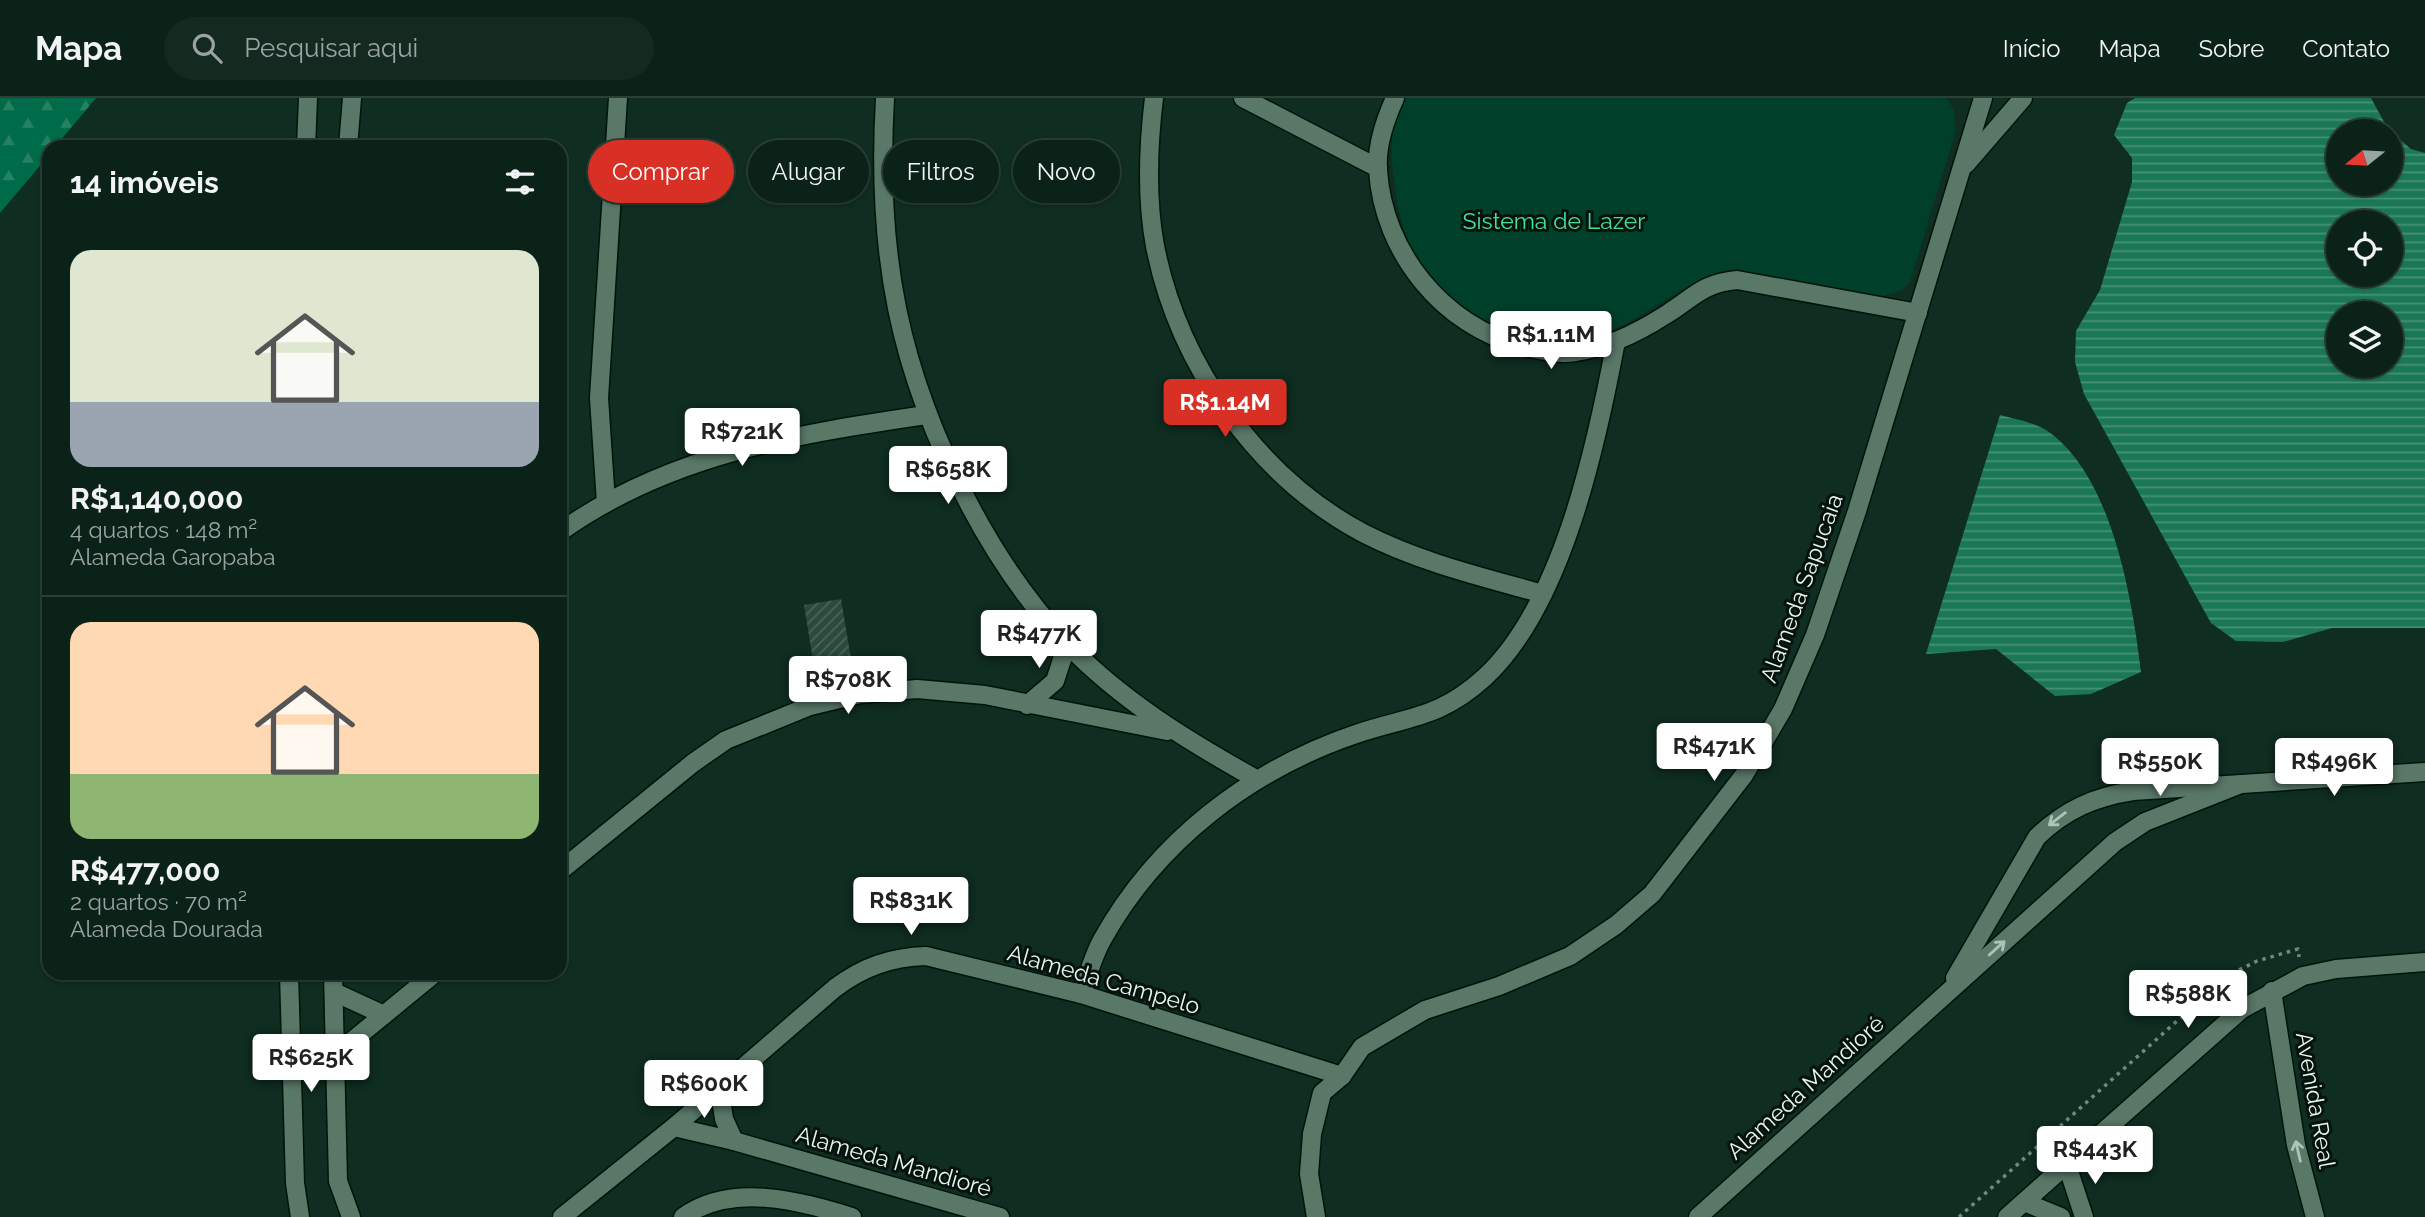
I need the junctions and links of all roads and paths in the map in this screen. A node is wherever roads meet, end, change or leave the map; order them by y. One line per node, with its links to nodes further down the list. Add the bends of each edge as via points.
1 (308, 98): 10 (street)
2 (352, 98): 11 (street)
3 (618, 98): 17 (street, via 598,398)
4 (885, 98): 16 (street, via 885,230 894,298)
5 (1154, 98): 19 (street, via 1149,189 1155,246 1173,312 1196,363 1230,416 1294,483 1362,532 1409,553)
6 (1243, 98): 12 (street)
7 (1395, 98): 12 (street, via 1382,127)
8 (1983, 98): 13 (street, Alameda Sapucaia)
9 (2024, 98): 13 (street)
10 (306, 140)
11 (349, 140)
12 (1378, 169): 15 (street, via 1392,230 1407,261 1437,300 1470,325 1505,341 1547,352 1572,353)
13 (1959, 172): 14 (street, Alameda Sapucaia)
14 (1918, 313): 15 (street, via 1737,280 1708,285); 42 (street, Alameda Sapucaia, via 1815,635 1783,709 1744,775 1652,894 1616,925 1570,956 1425,1010 1362,1047)
15 (1616, 341): 19 (street, via 1602,419 1562,550)
16 (926, 415): 17 (street, via 736,449 670,472); 20 (street, via 984,531 1015,580)
17 (606, 503): 18 (street)
18 (567, 527)
19 (1543, 594): 24 (street, via 1511,647 1467,692 1417,719 1312,750)
20 (1067, 644): 21 (street, via 1055,681); 22 (street, via 1140,709)
21 (1027, 705): 22 (street); 28 (street, via 985,695 917,690 860,694 810,706 726,740)
22 (1175, 733): 24 (street)
23 (2425, 772): 25 (street, Alameda Mandioré)
24 (1256, 779): 39 (street, via 1199,820 1126,901 1101,942)
25 (2241, 784): 26 (street, Alameda Mandioré); 27 (street, Alameda Mandioré)
26 (2133, 791): 27 (street); 29 (street, Alameda Mandioré, one-way to 29, via 2079,805 2056,819 2037,837)
27 (2145, 822): 30 (street, Alameda Mandioré, via 2115,842)
28 (567, 865)
29 (2001, 901): 30 (street); 38 (street, Alameda Mandioré)
30 (2026, 922): 38 (street, Alameda Mandioré, one-way to 30)
31 (2425, 962): 32 (street)
32 (2303, 976): 36 (street); 56 (path, via 2298,949 2227,976)
33 (289, 980): 48 (street)
34 (333, 980): 37 (street)
35 (426, 980): 40 (street)
36 (2272, 991): 46 (street, via 2221,1026); 60 (street, Avenida Real, one-way to 36, via 2296,1144)
37 (334, 992): 40 (street); 41 (street)
38 (1946, 993): 55 (street, Alameda Mandioré)
39 (1081, 994): 42 (street, Alameda Campelo); 43 (street, Alameda Campelo, via 926,956 902,957 854,974)
40 (384, 1015): 41 (street)
41 (335, 1055): 49 (street, via 338,1181)
42 (1342, 1076): 54 (street, Alameda Sapucaia, via 1322,1093 1312,1134 1309,1174)
43 (719, 1086): 44 (street, Alameda Campelo); 45 (street, via 724,1119)
44 (674, 1127): 45 (street, Alameda Mandioré); 50 (street, Alameda Campelo)
45 (734, 1141): 53 (street, Alameda Mandioré)
46 (2067, 1165): 47 (street); 59 (street)
47 (2024, 1202): 57 (street); 58 (street)
48 (300, 1217)
49 (351, 1217)
50 (562, 1217)
51 (683, 1217): 52 (street, via 712,1204 759,1196)
52 (852, 1217)
53 (1000, 1217)
54 (1317, 1217)
55 (1698, 1217)
56 (1959, 1217)
57 (2007, 1217)
58 (2061, 1217)
59 (2084, 1217)
60 (2315, 1217)

